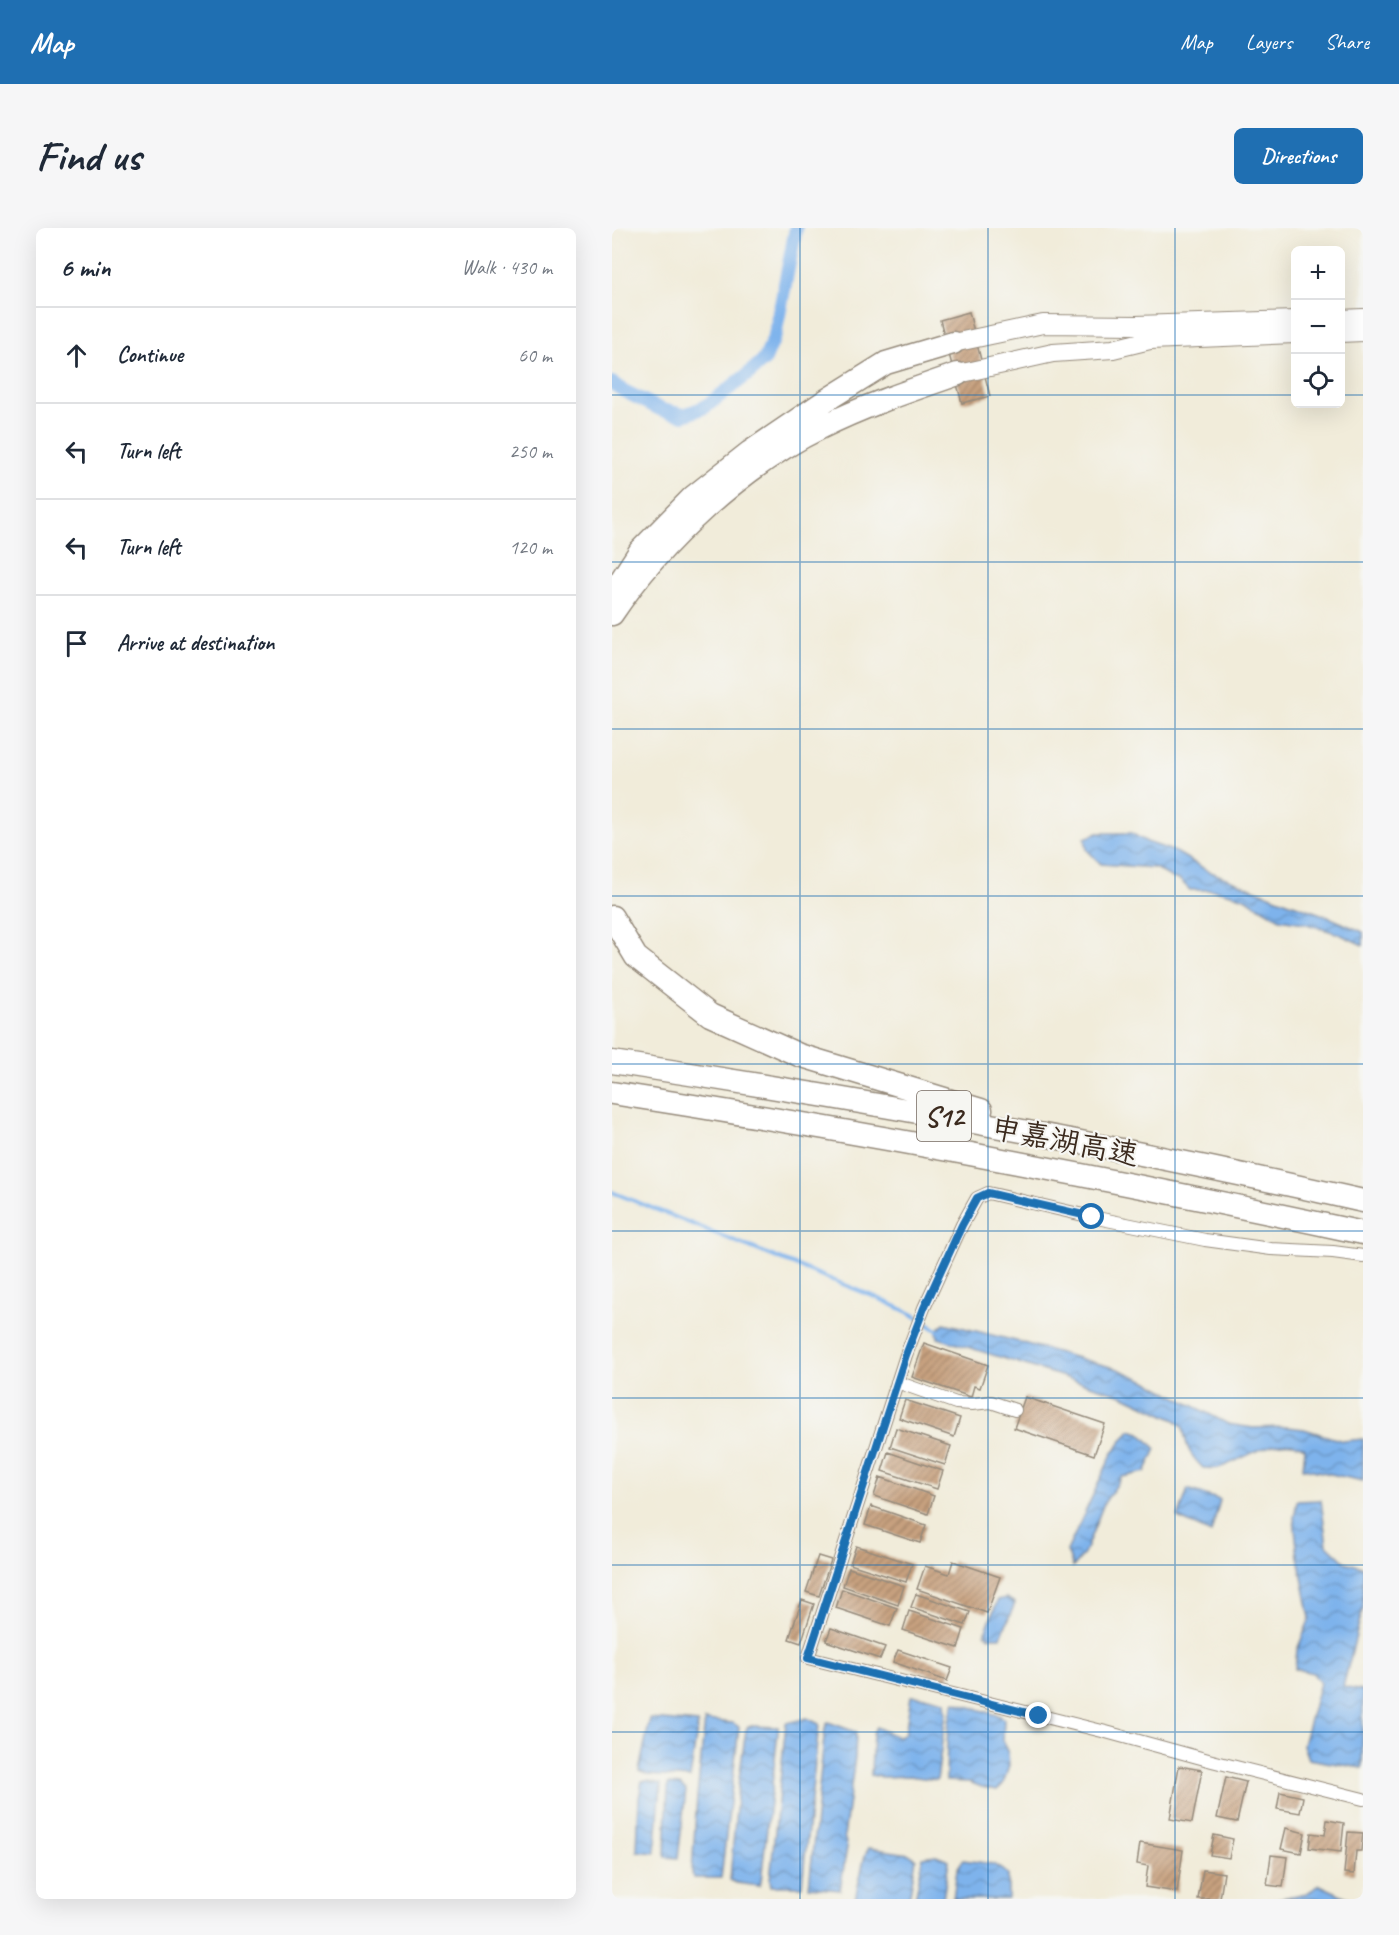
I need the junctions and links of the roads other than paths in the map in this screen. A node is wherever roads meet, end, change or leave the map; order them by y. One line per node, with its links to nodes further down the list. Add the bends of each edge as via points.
1 (1363, 318): 2 (main road)
2 (1345, 319)
3 (1291, 320): 7 (main road, via 1043,324)
4 (1363, 332): 5 (main road)
5 (1345, 333)
6 (1291, 334): 8 (main road, via 1150,340 1113,349 1053,353)
7 (953, 343): 9 (highway, via 886,363 750,452 693,497 640,551)
8 (958, 374): 9 (highway, via 879,401 779,450 698,515)
9 (619, 587): 10 (highway); 11 (highway)
10 (612, 614)
11 (612, 625)
12 (612, 917): 17 (highway, via 636,957 710,1015 799,1055)
13 (612, 1062): 17 (highway, 申嘉湖高速 / S12, via 861,1101)
14 (612, 1093): 16 (highway, 申嘉湖高速 / S12)
15 (612, 1102): 16 (highway)
16 (726, 1110): 19 (highway, 申嘉湖高速 / S12, via 1083,1174)
17 (1089, 1143): 18 (highway, 申嘉湖高速 / S12)
18 (1363, 1201)
19 (1363, 1233)
20 (1363, 1256): 21 (street, via 1204,1240 988,1193 977,1198 962,1225 924,1308)
21 (897, 1382): 22 (street, via 956,1403 990,1402); 23 (street, via 808,1658)
22 (1015, 1410)
23 (1363, 1799)

